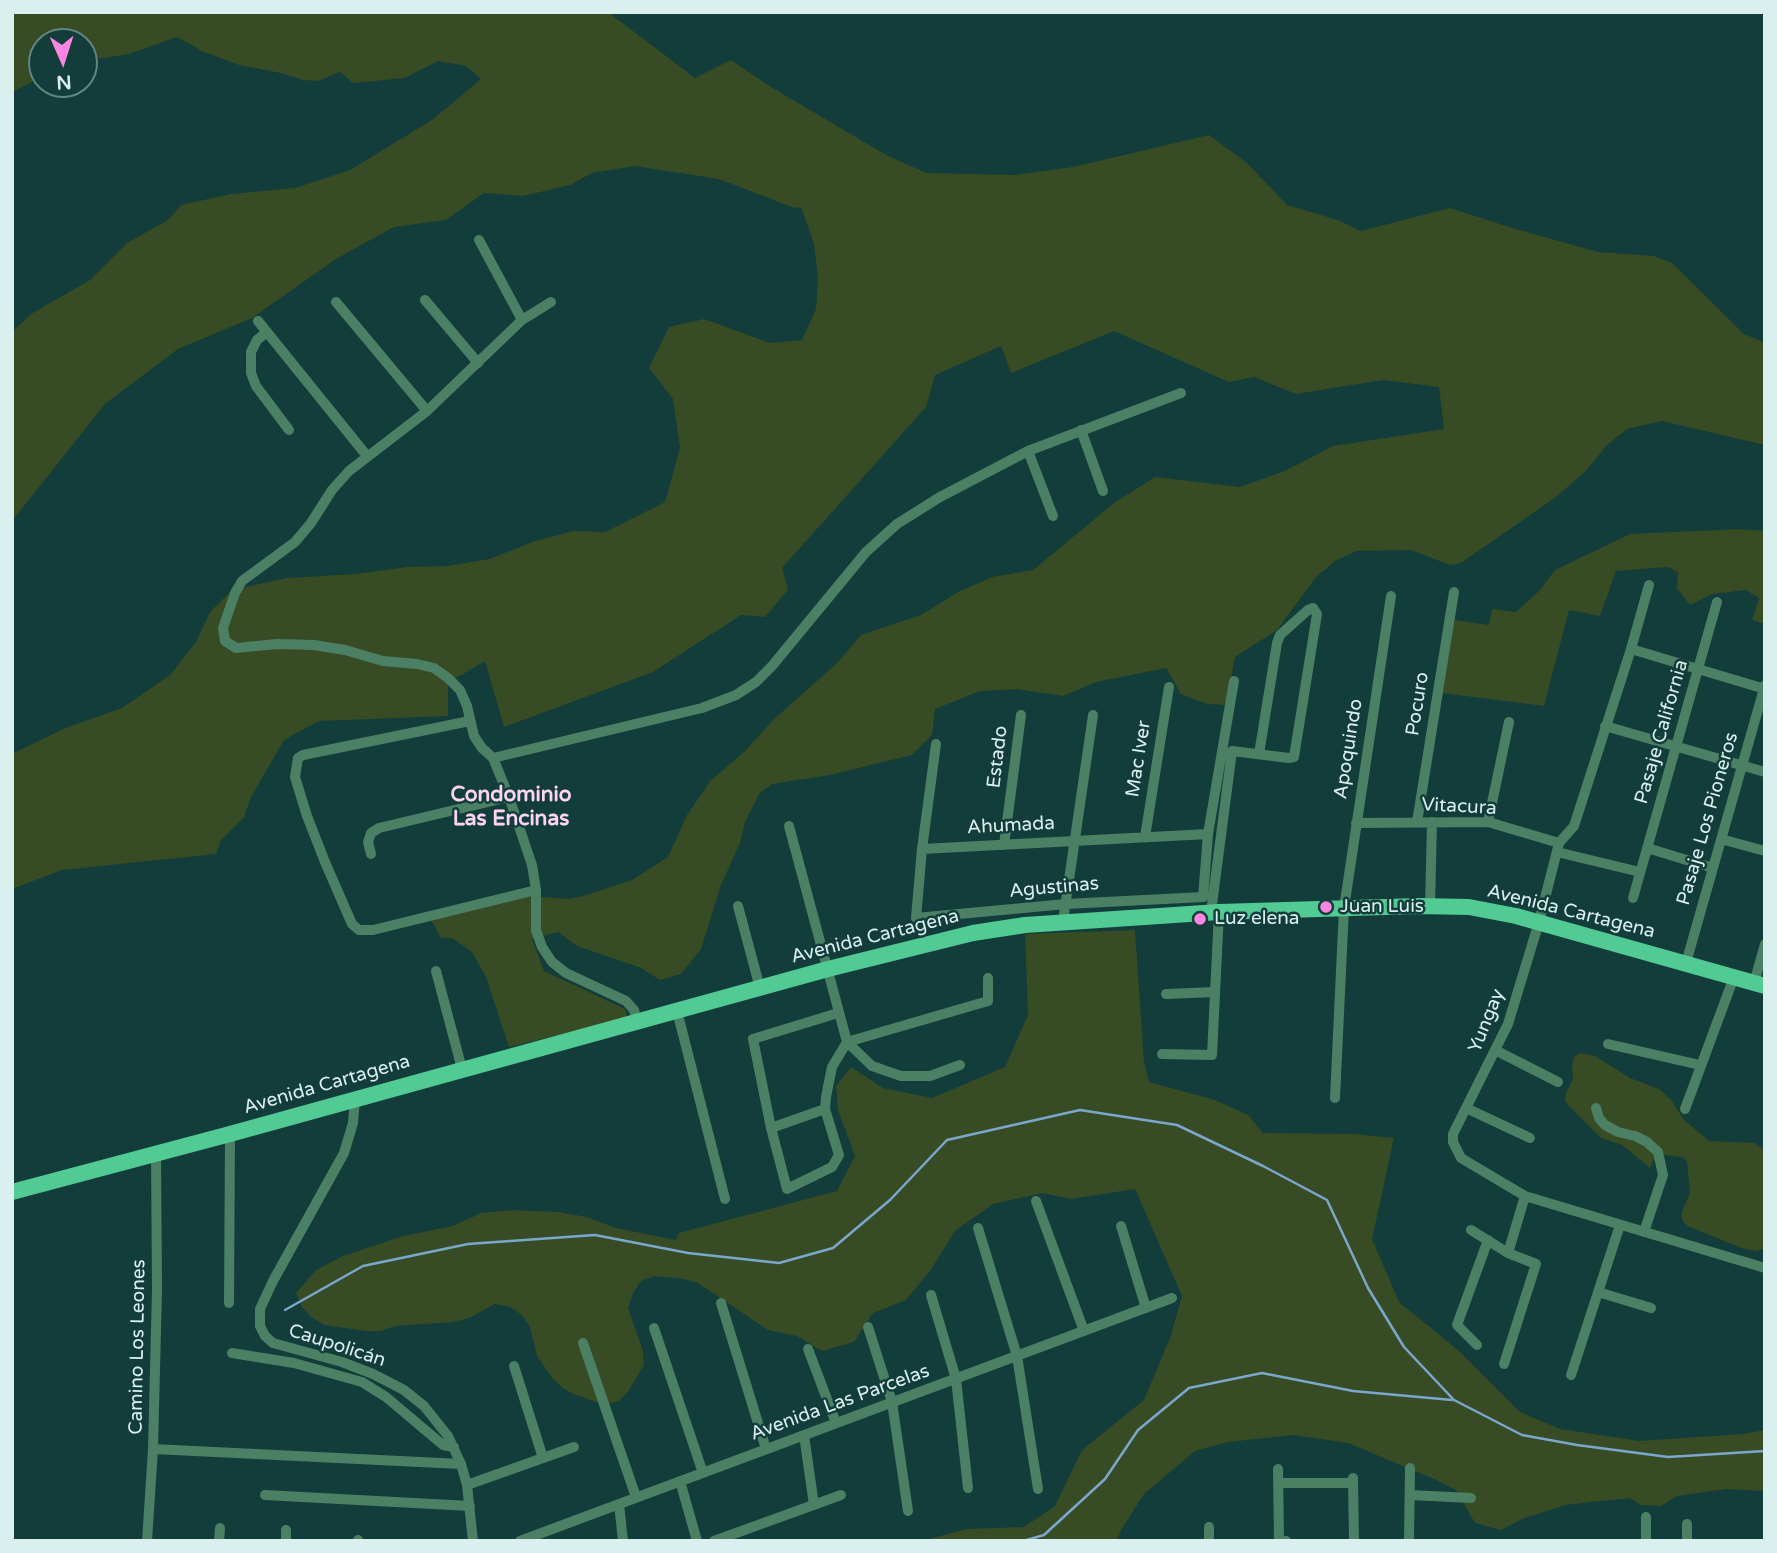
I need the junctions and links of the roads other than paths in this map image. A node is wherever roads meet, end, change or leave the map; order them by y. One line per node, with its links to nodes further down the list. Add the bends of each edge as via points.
1 (479, 240): 5 (street)
2 (425, 300): 8 (street)
3 (336, 302): 10 (street)
4 (551, 302): 5 (street)
5 (522, 320): 8 (street)
6 (258, 321): 7 (street)
7 (267, 332): 11 (street, via 251,352 251,373); 14 (street)
8 (478, 363): 10 (street)
9 (1181, 393): 12 (street)
10 (427, 411): 14 (street)
11 (289, 430)
12 (1081, 430): 13 (street); 15 (street)
13 (1028, 451): 16 (street); 34 (street, via 940,497 881,537 772,666 736,695 702,708)
14 (367, 456): 28 (street, via 332,490 295,542 242,581 223,637 236,649 314,645 425,666 454,684 464,698)
15 (1103, 491)
16 (1053, 516)
17 (1649, 585): 21 (street, Yungay)
18 (1454, 592): 38 (street, Pocuro)
19 (1391, 596): 41 (street, Apoquindo)
20 (1717, 601): 22 (street, Pasaje California)
21 (1631, 649): 22 (street); 30 (street, Yungay)
22 (1697, 670): 25 (street); 32 (street, Pasaje California)
23 (1234, 681): 43 (street)
24 (1169, 687): 44 (street, Mac Iver)
25 (1764, 688): 35 (street, Pasaje Los Pioneros)
26 (1021, 715): 47 (street, Estado)
27 (1093, 715): 46 (street)
28 (470, 721): 34 (street, via 478,742); 55 (street, via 298,758 295,776 316,839 352,924 359,930)
29 (1509, 722): 40 (street)
30 (1605, 726): 32 (street); 48 (street, Yungay, via 1574,826)
31 (936, 744): 50 (street)
32 (1676, 747): 35 (street); 49 (street, Pasaje California)
33 (1259, 754): 33 (street, via 1289,758 1296,753 1317,614 1313,608 1276,643); 61 (street, via 1232,751)
34 (493, 758): 37 (street)
35 (1742, 765): 36 (street); 45 (street, Pasaje Los Pioneros)
36 (1765, 772)
37 (509, 797): 52 (street, via 379,828 368,842); 55 (street)
38 (1417, 822): 39 (street, Vitacura); 41 (street, Vitacura)
39 (1432, 822): 40 (street, Vitacura); 59 (street)
40 (1488, 822): 48 (street, Vitacura)
41 (1356, 823): 60 (street, Apoquindo)
42 (789, 826): 66 (street)
43 (1208, 834): 44 (street, Ahumada); 57 (street, Agustinas, via 1203,897)
44 (1144, 837): 46 (street, Ahumada)
45 (1721, 839): 51 (street); 53 (street, Pasaje Los Pioneros)
46 (1074, 840): 47 (street, Ahumada); 57 (street)
47 (1004, 845): 50 (street, Ahumada)
48 (1558, 847): 54 (street); 63 (street, Yungay)
49 (1647, 848): 53 (street); 54 (street, Pasaje California)
50 (922, 849): 57 (street, Agustinas, via 916,918)
51 (1765, 851)
52 (371, 854)
53 (1713, 868): 65 (street, Pasaje Los Pioneros)
54 (1640, 872): 56 (street, Pasaje California)
55 (536, 890): 76 (street, via 536,930 547,955 566,972 626,1001)
56 (1633, 898)
57 (1066, 904): 62 (street)
58 (738, 906): 71 (street)
59 (1430, 906): 60 (main road, Avenida Cartagena); 63 (main road, Avenida Cartagena, via 1476,908)
60 (1344, 908): 61 (main road, Avenida Cartagena); 85 (street, Apoquindo)
61 (1215, 912): 62 (main road, Avenida Cartagena); 72 (street)
62 (1063, 921): 66 (main road, Avenida Cartagena, via 973,933)
63 (1539, 922): 65 (main road, Avenida Cartagena); 79 (street, Yungay, via 1508,1024)
64 (1765, 944): 70 (street)
65 (1686, 963): 68 (main road, Avenida Cartagena)
66 (828, 969): 71 (main road, Avenida Cartagena); 75 (street)
67 (436, 971): 83 (street)
68 (1734, 977): 70 (main road, Avenida Cartagena); 82 (street)
69 (988, 978): 77 (street, via 988,1001)
70 (1759, 984)
71 (760, 988): 74 (main road, Avenida Cartagena)
72 (1215, 992): 73 (street); 80 (street, via 1212,1055)
73 (1166, 994)
74 (677, 1011): 76 (main road, Avenida Cartagena); 97 (street)
75 (838, 1013): 77 (street); 91 (street, via 753,1039)
76 (637, 1022): 83 (main road, Avenida Cartagena)
77 (847, 1042): 81 (street, via 873,1066 901,1076 930,1076); 89 (street, via 829,1076)
78 (1608, 1044): 82 (street)
79 (1495, 1050): 84 (street); 87 (street, Yungay)
80 (1162, 1055)
81 (960, 1065)
82 (1700, 1065): 90 (street)
83 (463, 1069): 86 (main road, Avenida Cartagena)
84 (1558, 1082)
85 (1335, 1098)
86 (355, 1099): 92 (main road, Avenida Cartagena); 129 (street, Caupolicán, via 344,1153 273,1281 260,1309 260,1326 273,1343 342,1362 404,1390 433,1416)
87 (1466, 1108): 93 (street); 96 (street, Yungay, via 1453,1134 1458,1155)
88 (1596, 1108): 103 (street, via 1605,1125 1647,1142 1658,1152 1662,1175)
89 (825, 1109): 91 (street); 91 (street, via 839,1155 832,1167 787,1189)
90 (1685, 1109)
91 (771, 1128)
92 (230, 1134): 94 (main road, Avenida Cartagena); 110 (street)
93 (1530, 1138)
94 (156, 1153): 95 (main road, Avenida Cartagena); 131 (street, Camino Los Leones)
95 (12, 1192)
96 (1525, 1196): 99 (street, Yungay); 105 (street)
97 (725, 1199)
98 (1036, 1201): 116 (street)
99 (1620, 1225): 103 (street, Yungay); 107 (street)
100 (1121, 1226): 112 (street)
101 (978, 1228): 121 (street)
102 (1471, 1230): 104 (street)
103 (1644, 1232): 106 (street, Yungay)
104 (1488, 1240): 105 (street); 118 (street, via 1457,1325)
105 (1508, 1253): 122 (street, via 1536,1264)
106 (1765, 1268)
107 (1598, 1292): 113 (street); 124 (street)
108 (931, 1295): 125 (street)
109 (1172, 1298): 112 (street, Avenida Las Parcelas)
110 (229, 1303)
111 (721, 1303): 132 (street)
112 (1146, 1308): 116 (street, Avenida Las Parcelas)
113 (1651, 1308)
114 (868, 1327): 126 (street)
115 (654, 1328): 137 (street)
116 (1084, 1331): 121 (street, Avenida Las Parcelas)
117 (583, 1343): 146 (street)
118 (1476, 1345)
119 (808, 1349): 127 (street)
120 (232, 1353): 129 (street, via 293,1363 362,1382 443,1445)
121 (1017, 1356): 125 (street, Avenida Las Parcelas); 142 (street)
122 (1504, 1363)
123 (514, 1366): 133 (street)
124 (1571, 1375)
125 (956, 1379): 126 (street, Avenida Las Parcelas); 141 (street)
126 (892, 1402): 127 (street, Avenida Las Parcelas); 151 (street)
127 (836, 1423): 128 (street, Avenida Las Parcelas)
128 (804, 1435): 132 (street, Avenida Las Parcelas); 149 (street)
129 (454, 1447): 134 (street, Caupolicán)
130 (574, 1447): 133 (street)
131 (153, 1449): 134 (street); 157 (street, Camino Los Leones)
132 (765, 1449): 137 (street, Avenida Las Parcelas)
133 (543, 1458): 140 (street)
134 (461, 1464): 140 (street, Caupolicán)
135 (1410, 1468): 143 (street)
136 (1278, 1469): 139 (street)
137 (703, 1473): 138 (street, Avenida Las Parcelas)
138 (680, 1481): 146 (street, Avenida Las Parcelas); 162 (street)
139 (1278, 1483): 165 (street, via 1279,1541); 166 (street, via 1353,1480)
140 (467, 1485): 150 (street, Caupolicán)
141 (968, 1488)
142 (1038, 1489)
143 (1410, 1494): 147 (street); 167 (street)
144 (265, 1495): 150 (street)
145 (841, 1495): 149 (street)
146 (636, 1497): 148 (street, Avenida Las Parcelas)
147 (1471, 1498)
148 (619, 1504): 156 (street, Avenida Las Parcelas); 161 (street)
149 (814, 1505): 163 (street)
150 (470, 1506): 159 (street, Caupolicán)
151 (908, 1511)
152 (1646, 1517): 168 (street)
153 (1687, 1524): 169 (street)
154 (1209, 1527): 164 (street)
155 (220, 1528): 158 (street)
156 (547, 1536): 160 (street, Avenida Las Parcelas)
157 (147, 1541)
158 (219, 1541)
159 (473, 1541)
160 (520, 1541)
161 (623, 1541)
162 (697, 1541)
163 (714, 1541)
164 (1209, 1541)
165 (1286, 1541)
166 (1354, 1541)
167 (1409, 1541)
168 (1646, 1541)
169 (1687, 1541)

